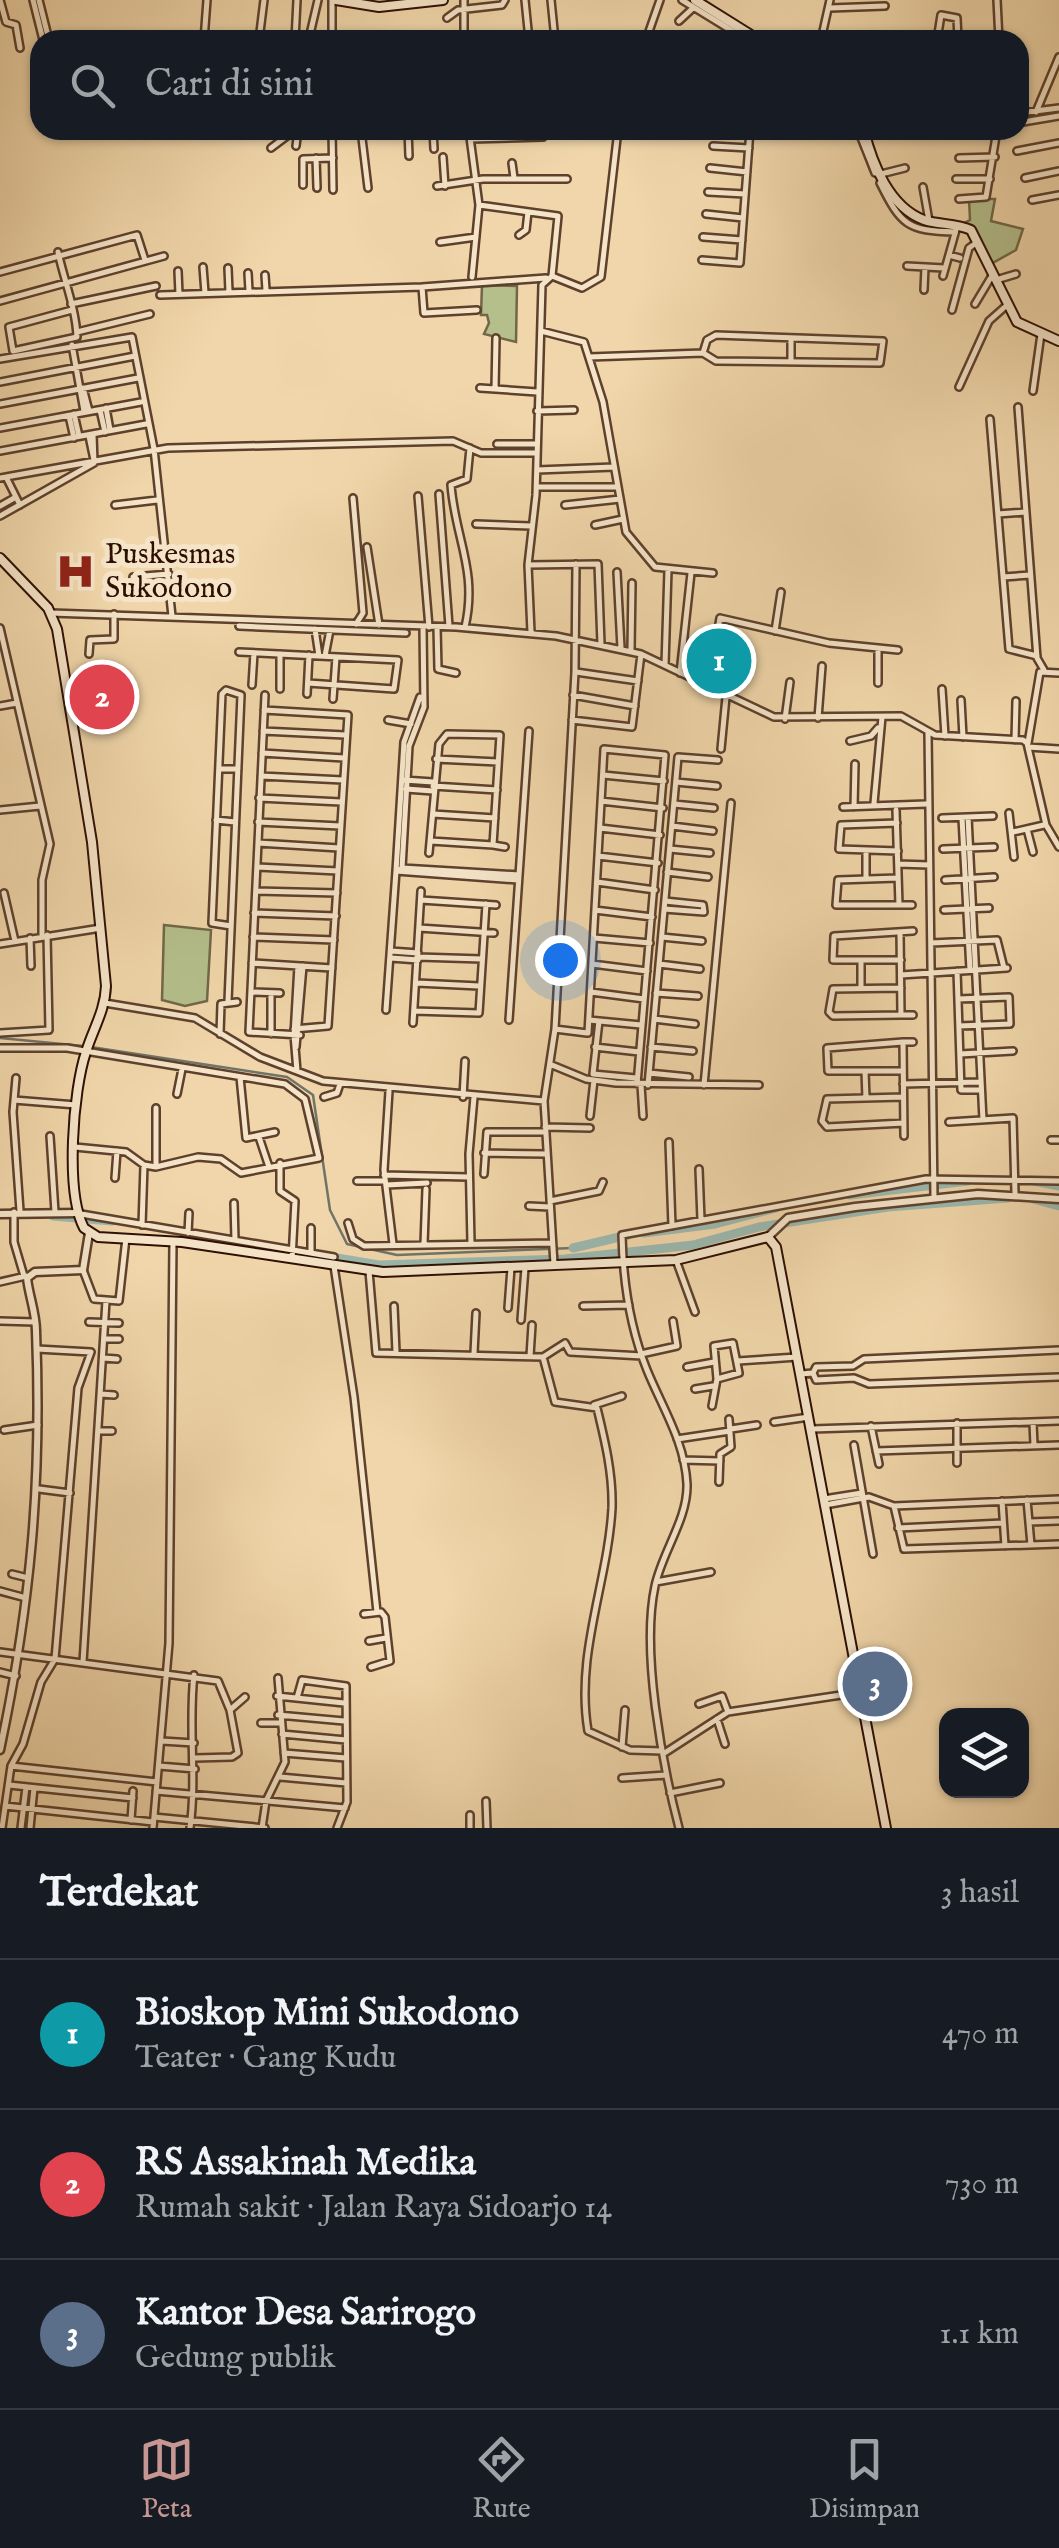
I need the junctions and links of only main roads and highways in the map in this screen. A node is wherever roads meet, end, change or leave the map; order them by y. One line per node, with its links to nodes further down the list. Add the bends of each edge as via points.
1 (443, 0): 2 (main road)
2 (332, 2)
3 (696, 4): 4 (main road)
4 (735, 30)
5 (863, 140): 6 (main road, via 906,210 969,228 1005,306 1040,337)
6 (1059, 341)
7 (0, 558): 8 (main road, via 52,613 92,842 106,1004 86,1050 76,1106 80,1217 89,1234 157,1233 368,1271 676,1260 770,1232)
8 (886, 1828)

